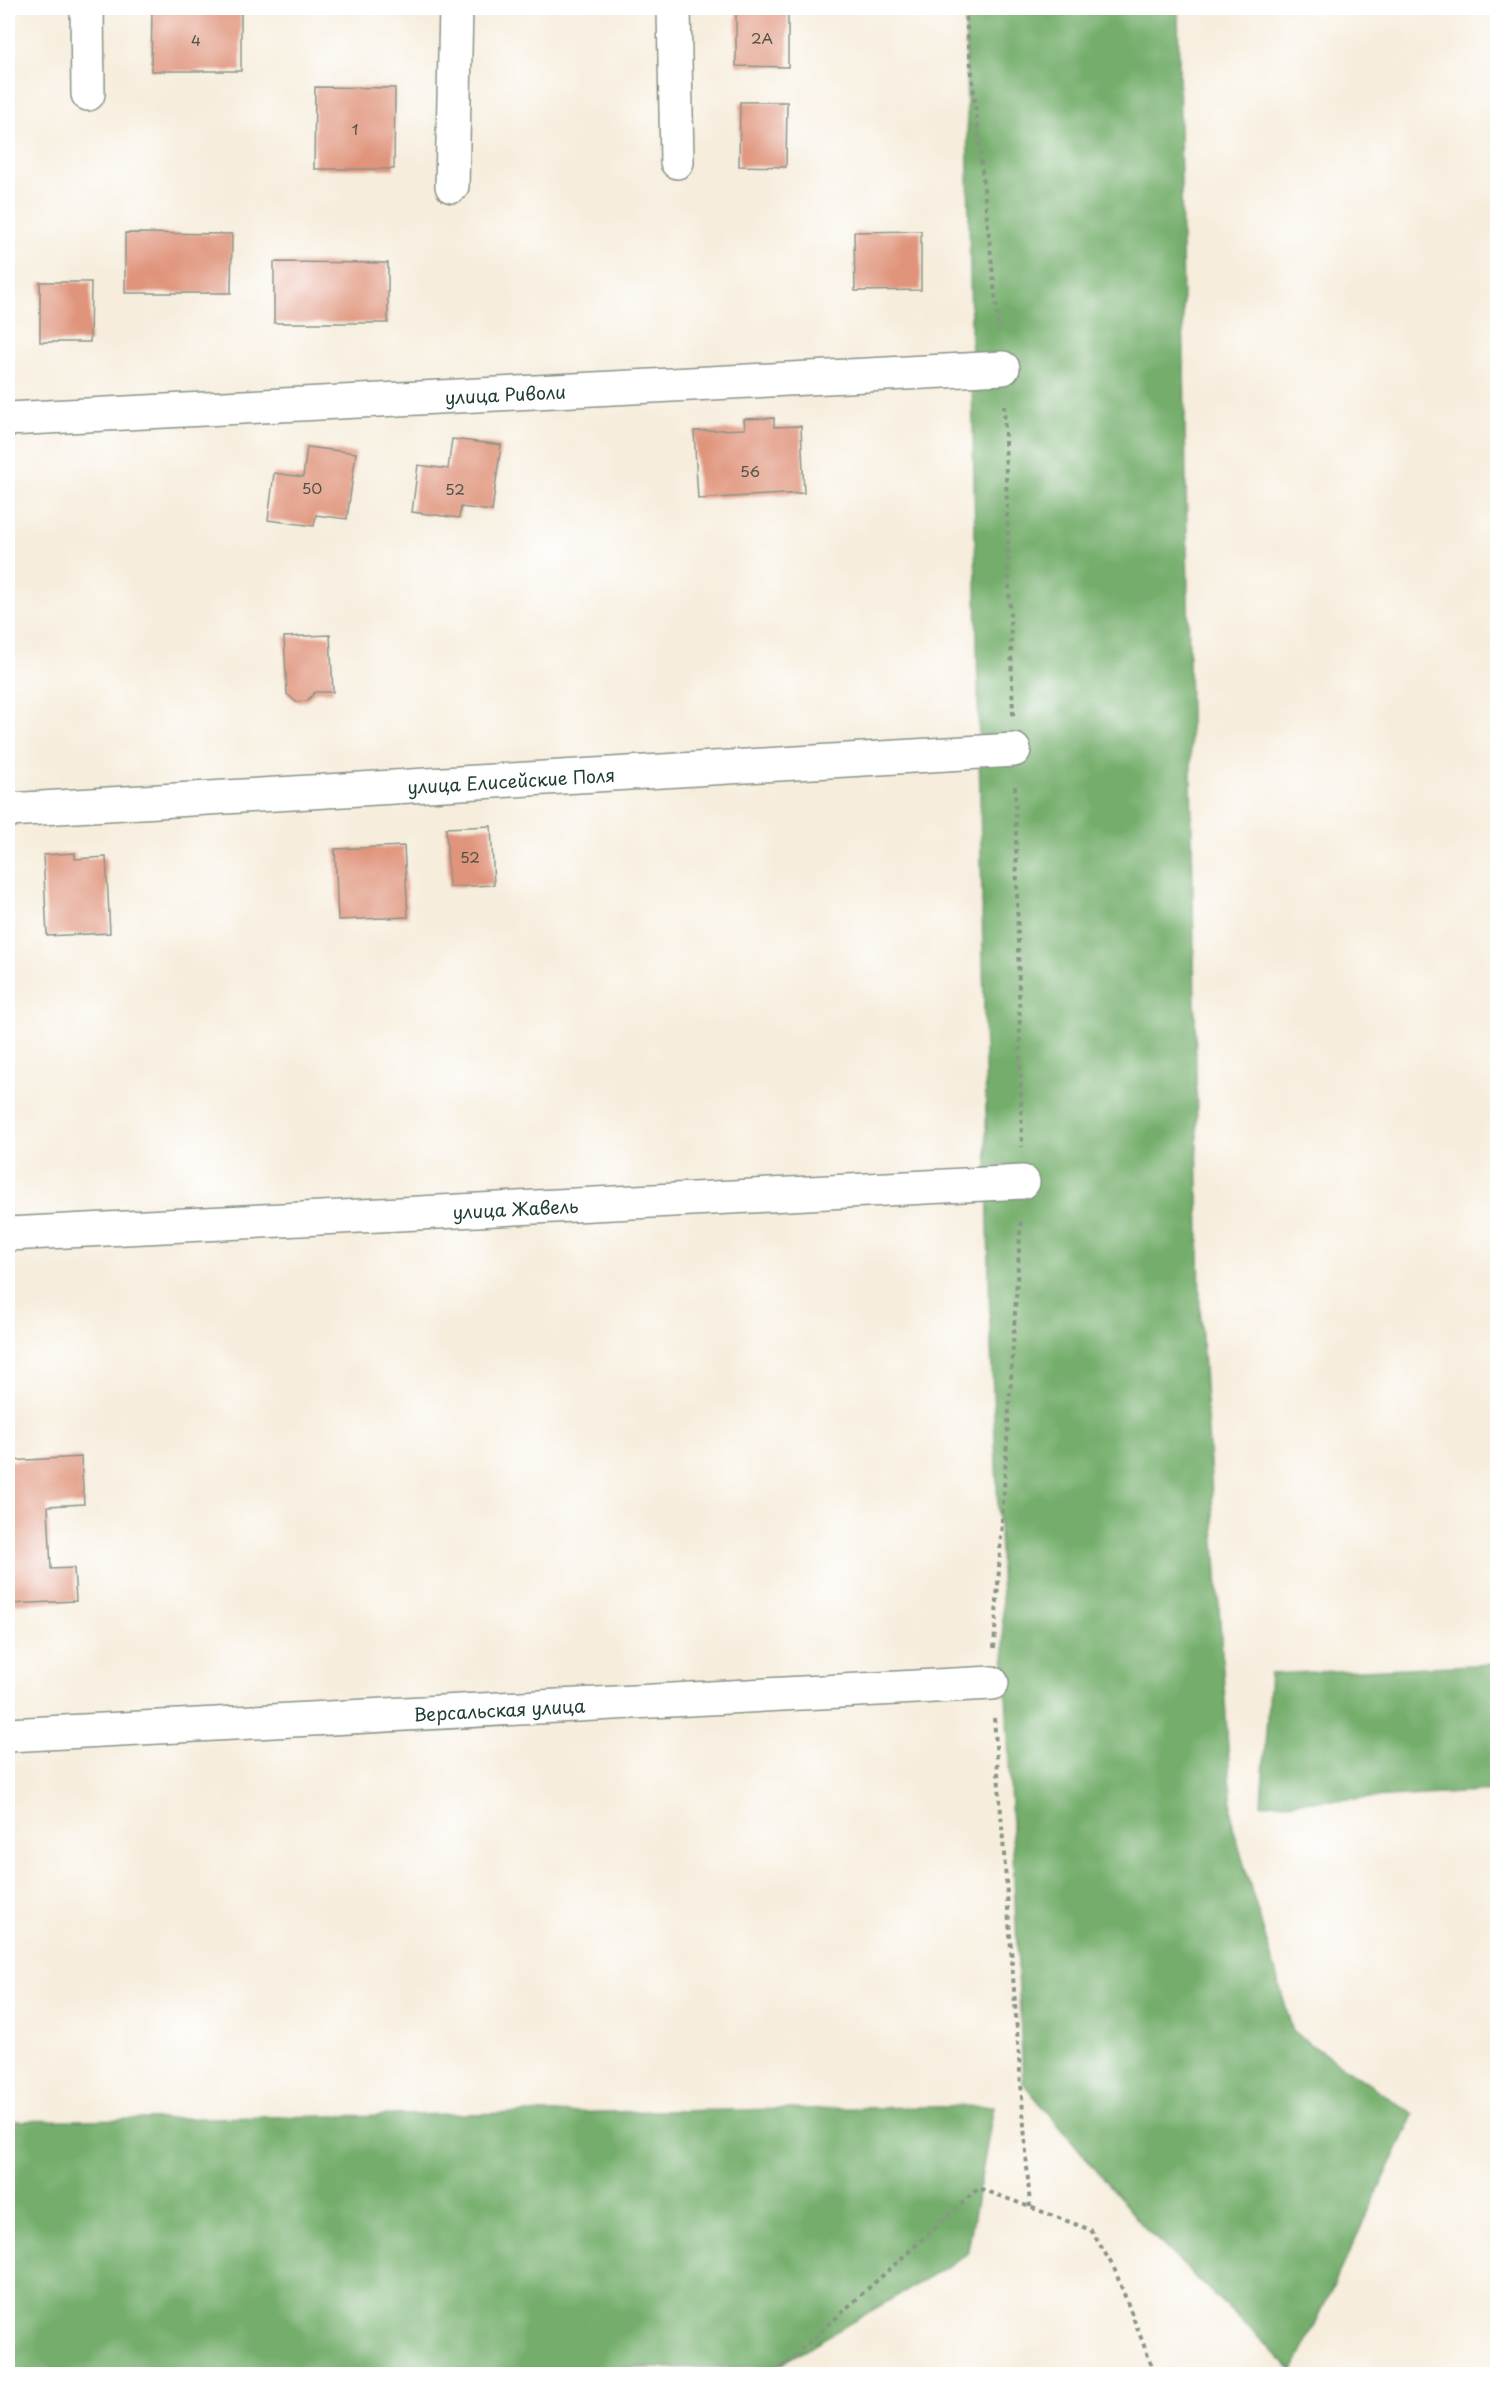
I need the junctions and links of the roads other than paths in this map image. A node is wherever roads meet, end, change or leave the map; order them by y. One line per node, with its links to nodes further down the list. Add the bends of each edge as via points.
1 (87, 8): 4 (street)
2 (456, 8): 6 (street)
3 (674, 8): 5 (street)
4 (88, 94)
5 (677, 162)
6 (452, 186)
7 (1003, 368): 8 (street, улица Риволи)
8 (8, 419)
9 (1014, 750): 10 (street, улица Елисейские Поля)
10 (8, 810)
11 (1023, 1182): 12 (street, улица Жавель)
12 (8, 1234)
13 (992, 1683): 14 (street, Версальская улица)
14 (8, 1735)

